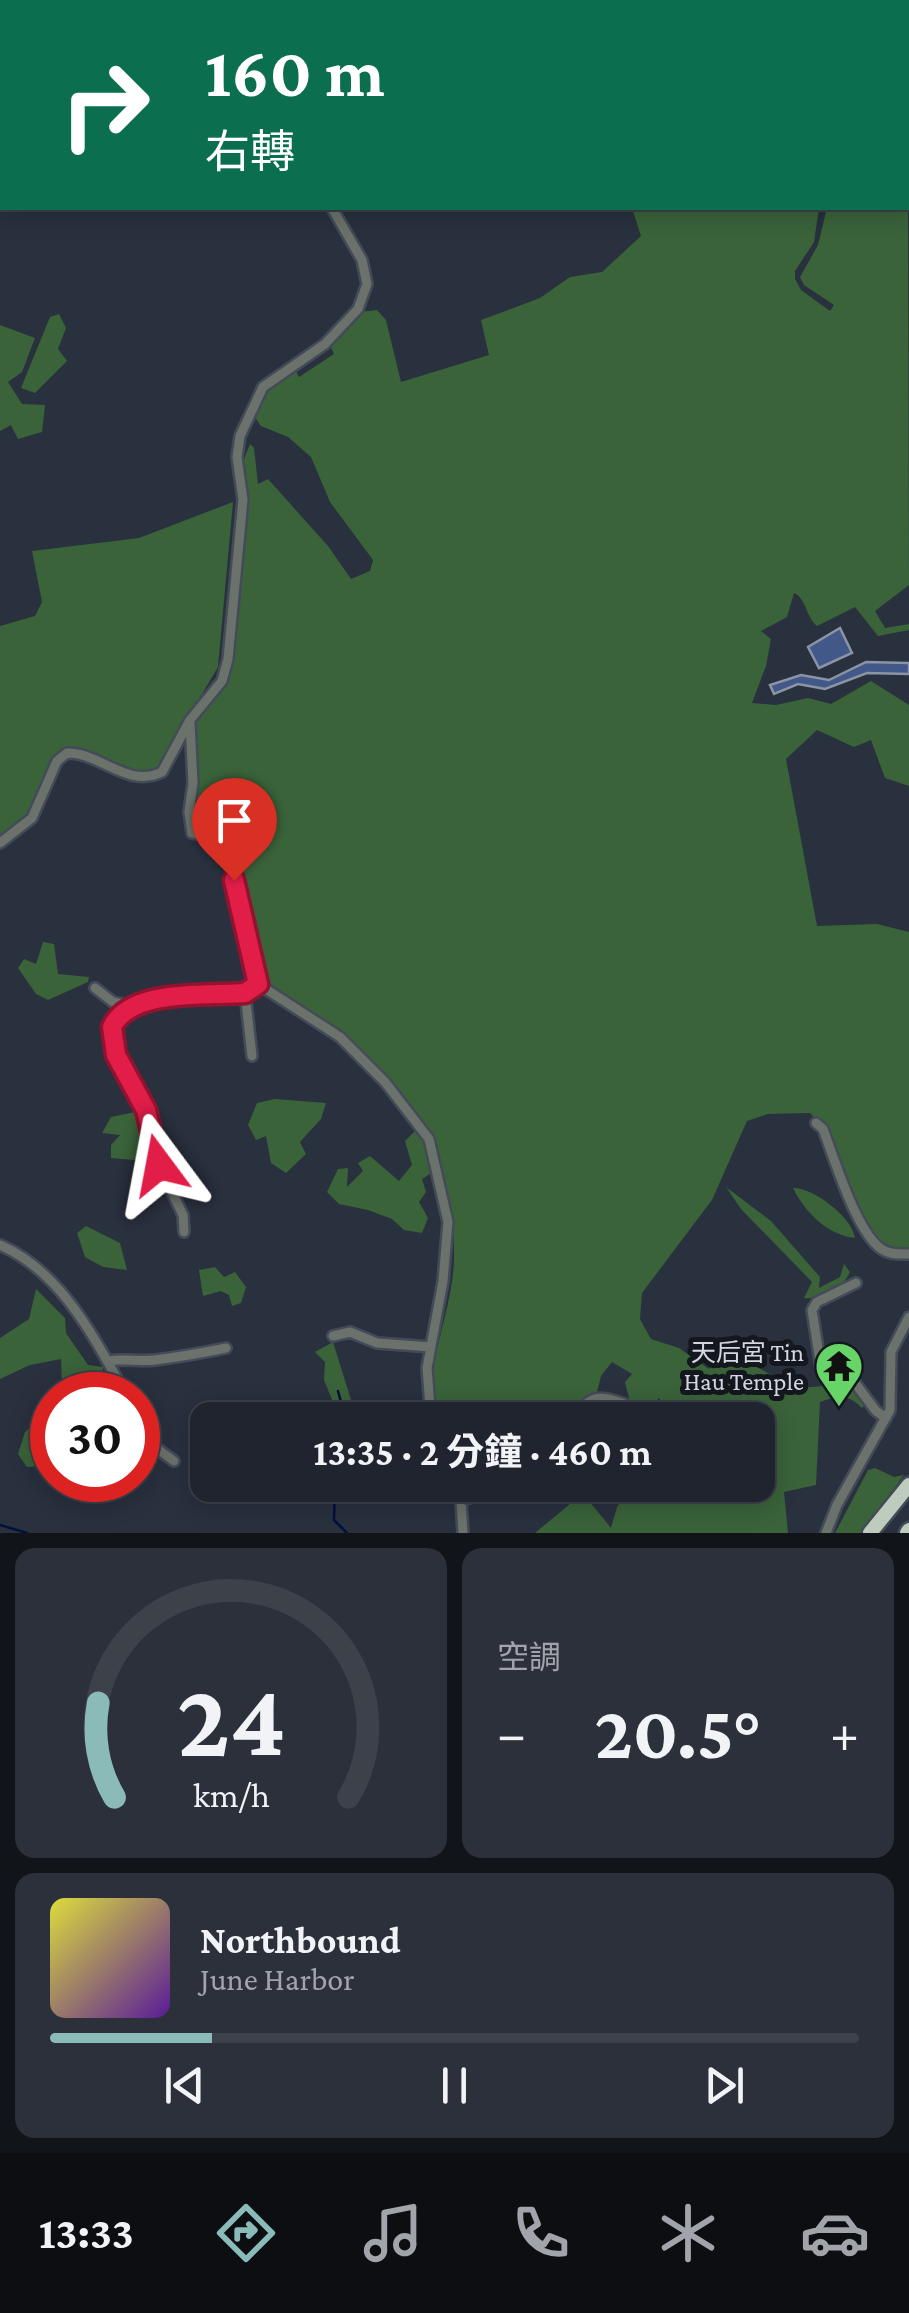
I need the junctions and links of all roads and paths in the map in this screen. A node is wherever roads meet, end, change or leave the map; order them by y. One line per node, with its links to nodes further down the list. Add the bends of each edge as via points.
1 (333, 210): 2 (street, via 362,260 363,301 325,344 263,386 240,436 243,500 227,664 219,686)
2 (190, 720): 3 (street, via 169,764 153,776 64,754 32,818); 4 (street, via 192,833 226,844)
3 (0, 843)
4 (258, 984): 6 (street); 16 (street, via 340,1037 429,1138 448,1222)
5 (95, 988): 7 (street, via 113,1002)
6 (245, 993): 7 (street); 8 (street)
7 (139, 1003): 10 (street, via 114,1022 116,1055 146,1110)
8 (252, 1056)
9 (816, 1123): 12 (street, via 875,1244)
10 (184, 1232)
11 (0, 1245): 18 (street, via 57,1288)
12 (909, 1254)
13 (856, 1283): 23 (street, via 812,1310 816,1356 828,1374 855,1383)
14 (909, 1317): 23 (street, via 890,1359 892,1405)
15 (333, 1336): 16 (street, via 350,1332 377,1343)
16 (431, 1347): 20 (street)
17 (226, 1348): 18 (street)
18 (108, 1362): 19 (street)
19 (113, 1372)
20 (429, 1402)
21 (587, 1402): 22 (street, via 600,1396)
22 (618, 1402)
23 (886, 1418): 29 (street)
24 (160, 1450): 25 (street)
25 (174, 1461)
26 (909, 1485): 30 (highway)
27 (461, 1502): 28 (street)
28 (463, 1533)
29 (826, 1533)
30 (870, 1533)

